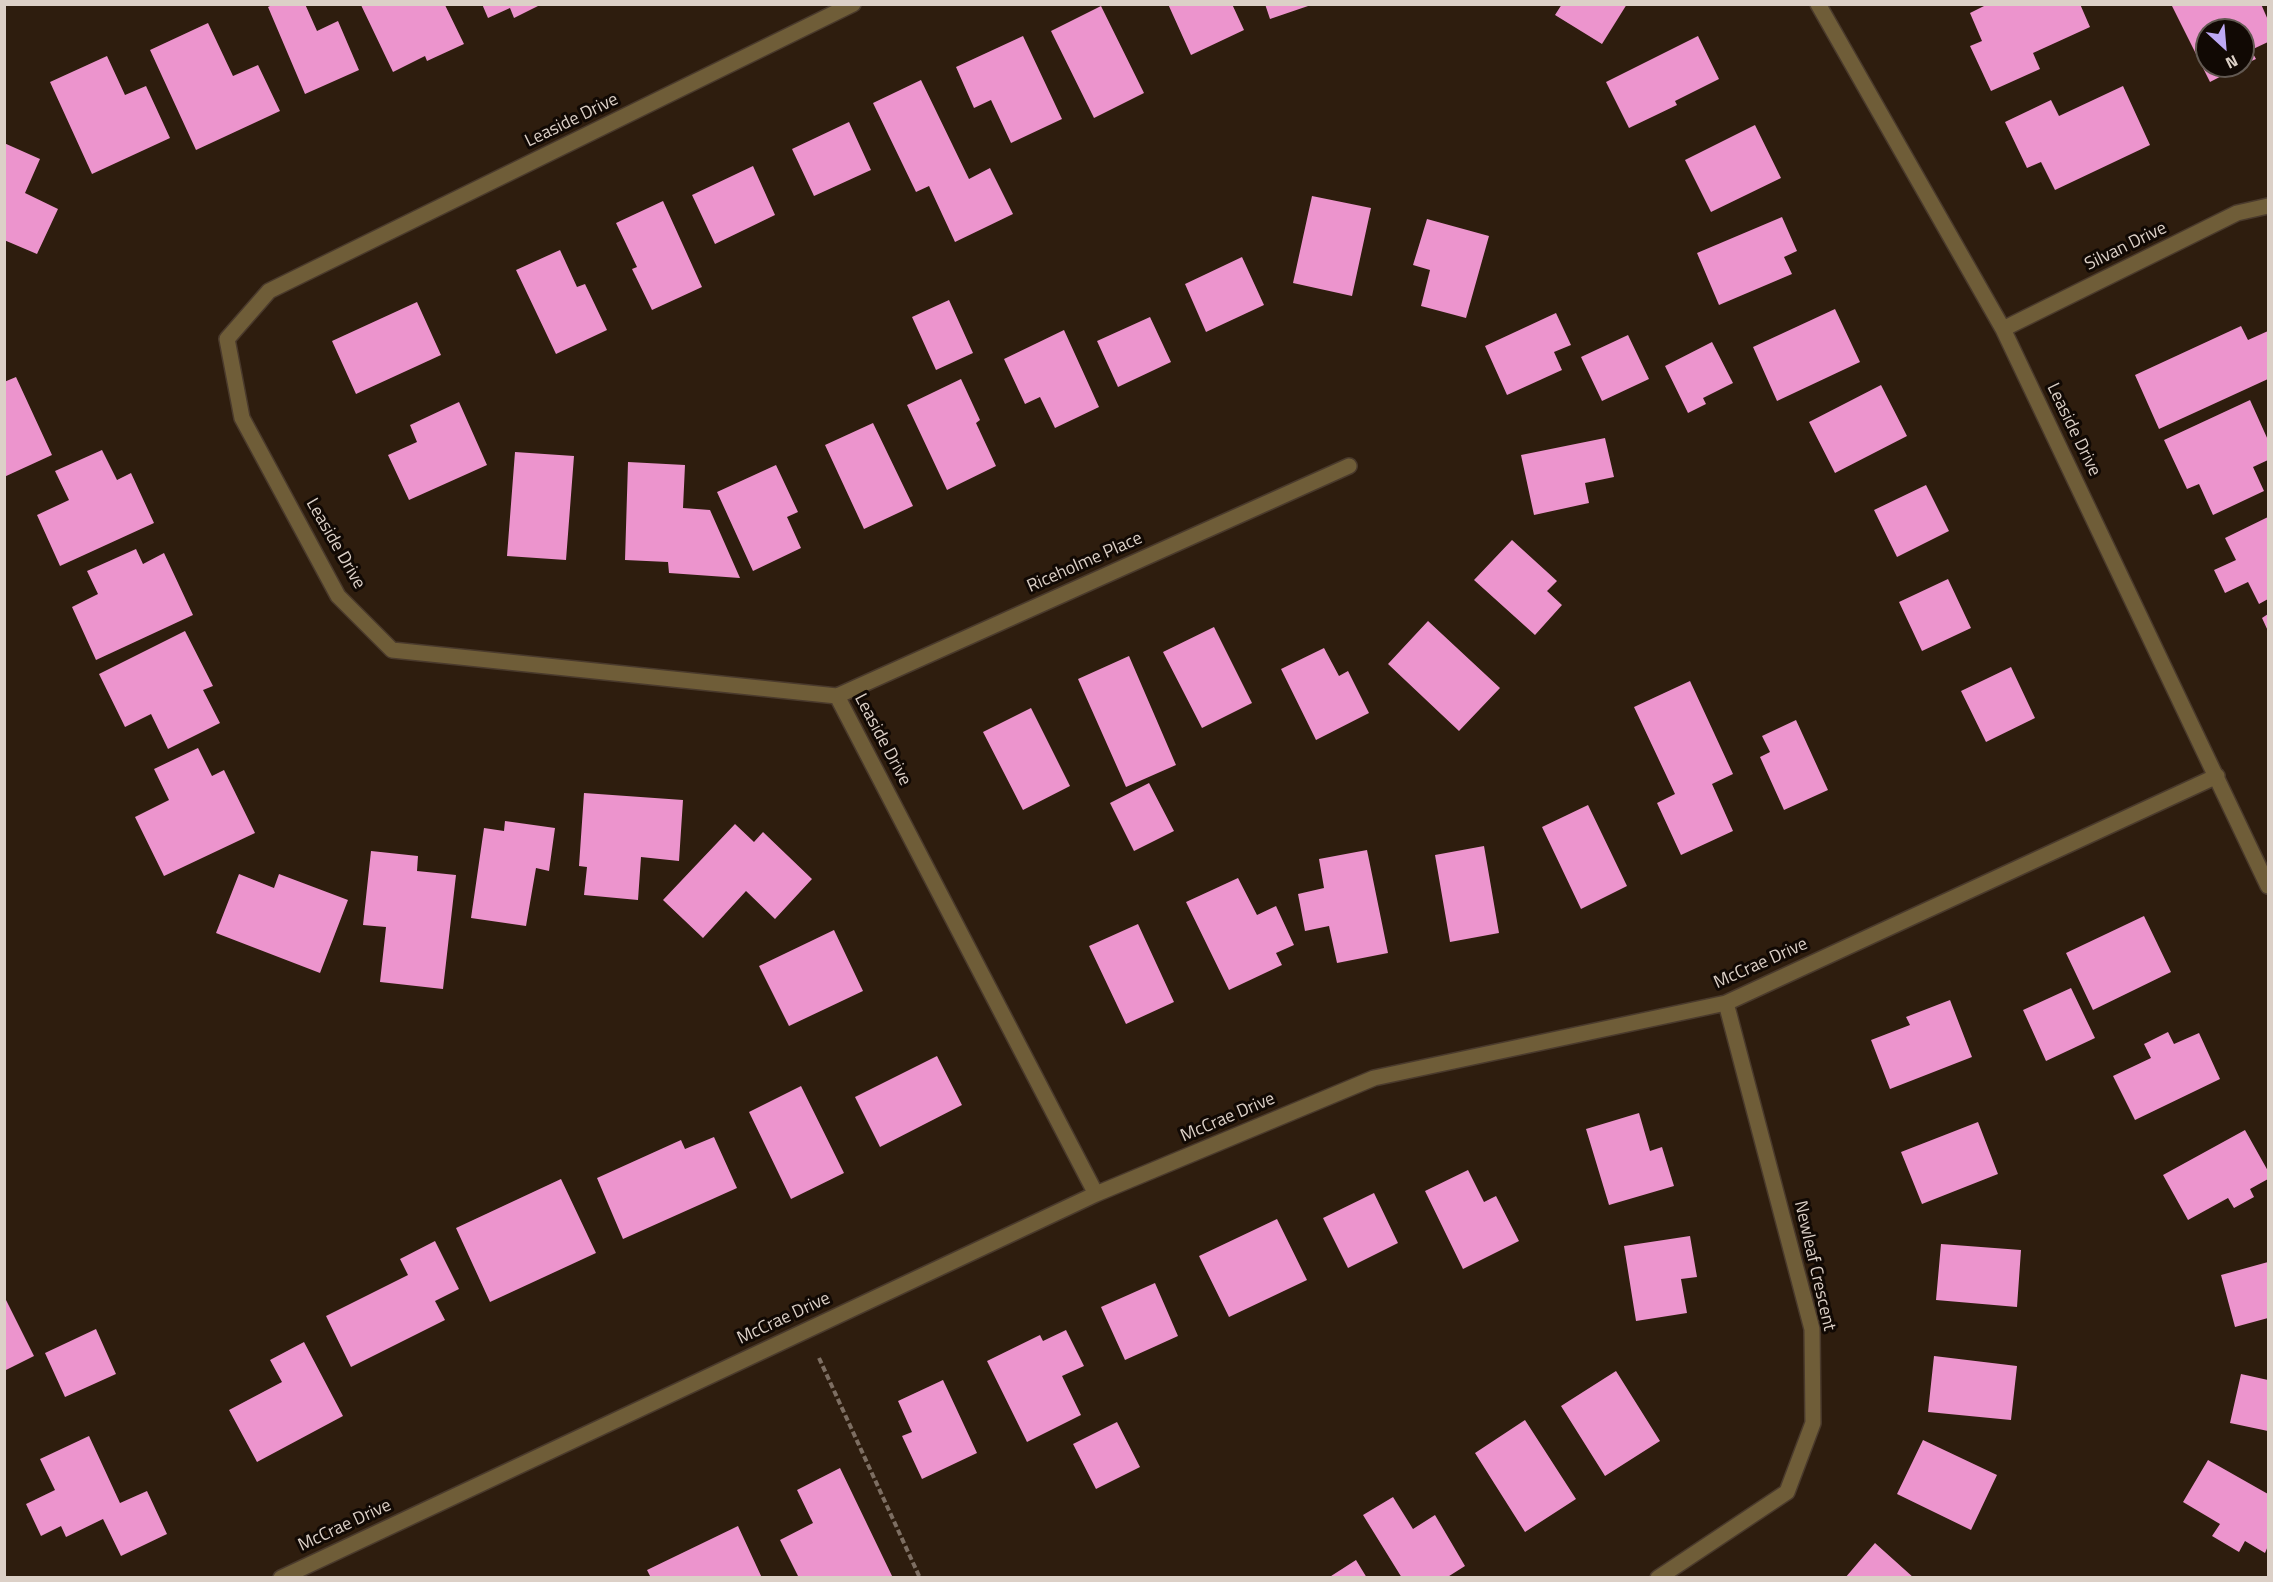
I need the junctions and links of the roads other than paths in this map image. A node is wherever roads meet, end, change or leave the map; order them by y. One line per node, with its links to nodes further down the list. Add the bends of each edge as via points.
1 (853, 4): 6 (street, Leaside Drive, via 269,291 226,339 242,418 338,596 392,650)
2 (1818, 4): 4 (street, Leaside Drive)
3 (2268, 206): 4 (street, Silvan Drive, via 2237,213)
4 (2003, 329): 7 (street, Leaside Drive)
5 (1349, 466): 6 (street, Riceholme Place)
6 (837, 696): 10 (street, Leaside Drive)
7 (2217, 776): 8 (street, Leaside Drive); 9 (street, McCrae Drive)
8 (2268, 886)
9 (1726, 1003): 10 (street, McCrae Drive, via 1374,1078); 12 (street, Newleaf Crescent, via 1812,1329 1813,1423 1787,1492)
10 (1096, 1194): 11 (street, McCrae Drive)
11 (281, 1578)
12 (1658, 1578)

